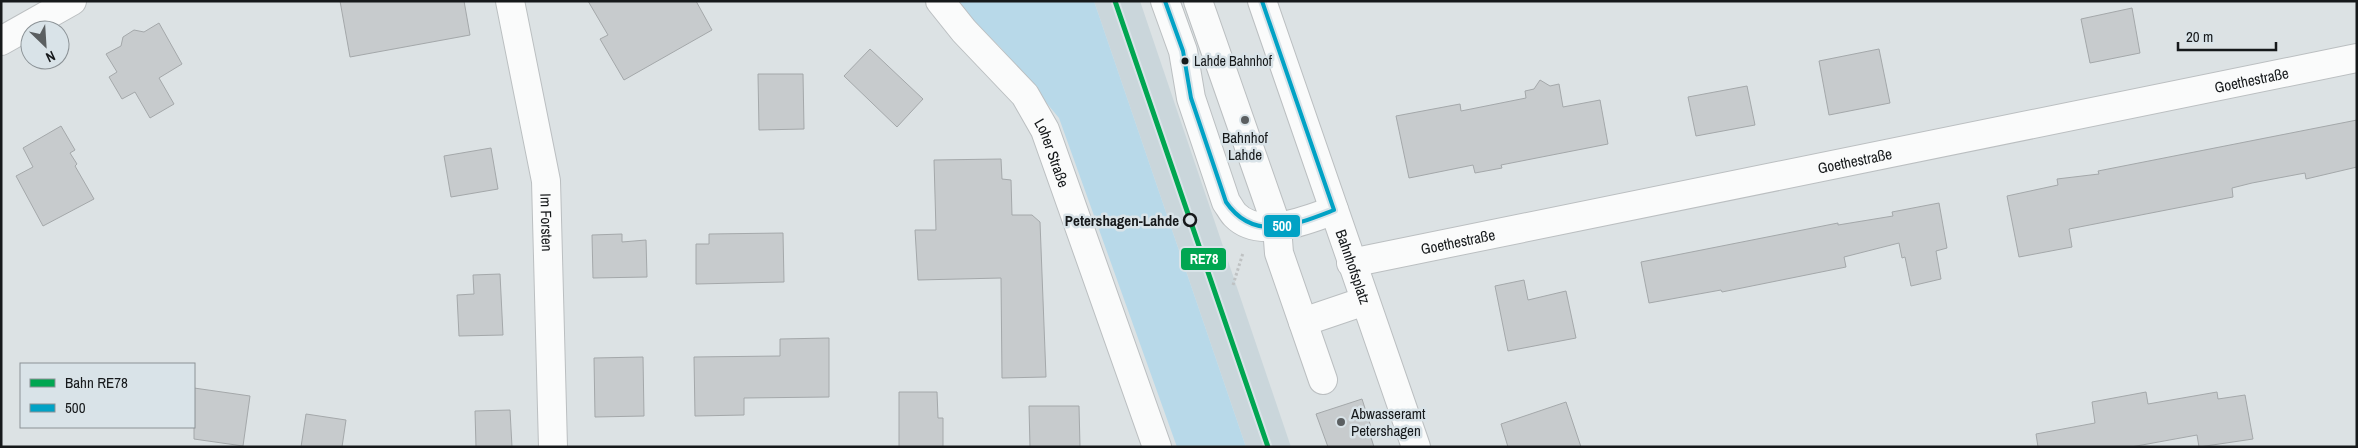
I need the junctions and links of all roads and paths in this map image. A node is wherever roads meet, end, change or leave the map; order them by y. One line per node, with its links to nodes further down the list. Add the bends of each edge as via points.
1 (72, 1): 7 (street)
2 (510, 1): 15 (street, Im Forsten, via 546,181)
3 (940, 1): 16 (street, Loher Straße, via 1025,95 1045,130)
4 (1165, 1): 10 (street, via 1183,50 1191,98 1226,202 1236,216 1251,224)
5 (1198, 1): 10 (street)
6 (1262, 1): 9 (street, Bahnhofsplatz)
7 (1, 41)
8 (2357, 58): 11 (street, Goethestraße)
9 (1334, 210): 10 (street, via 1296,224); 11 (street, Bahnhofsplatz)
10 (1277, 227): 13 (street, via 1279,253)
11 (1351, 263): 12 (street, Bahnhofsplatz)
12 (1365, 301): 13 (street); 17 (street, Bahnhofsplatz)
13 (1303, 322): 14 (street)
14 (1323, 380)
15 (553, 447)
16 (1157, 447)
17 (1416, 447)

